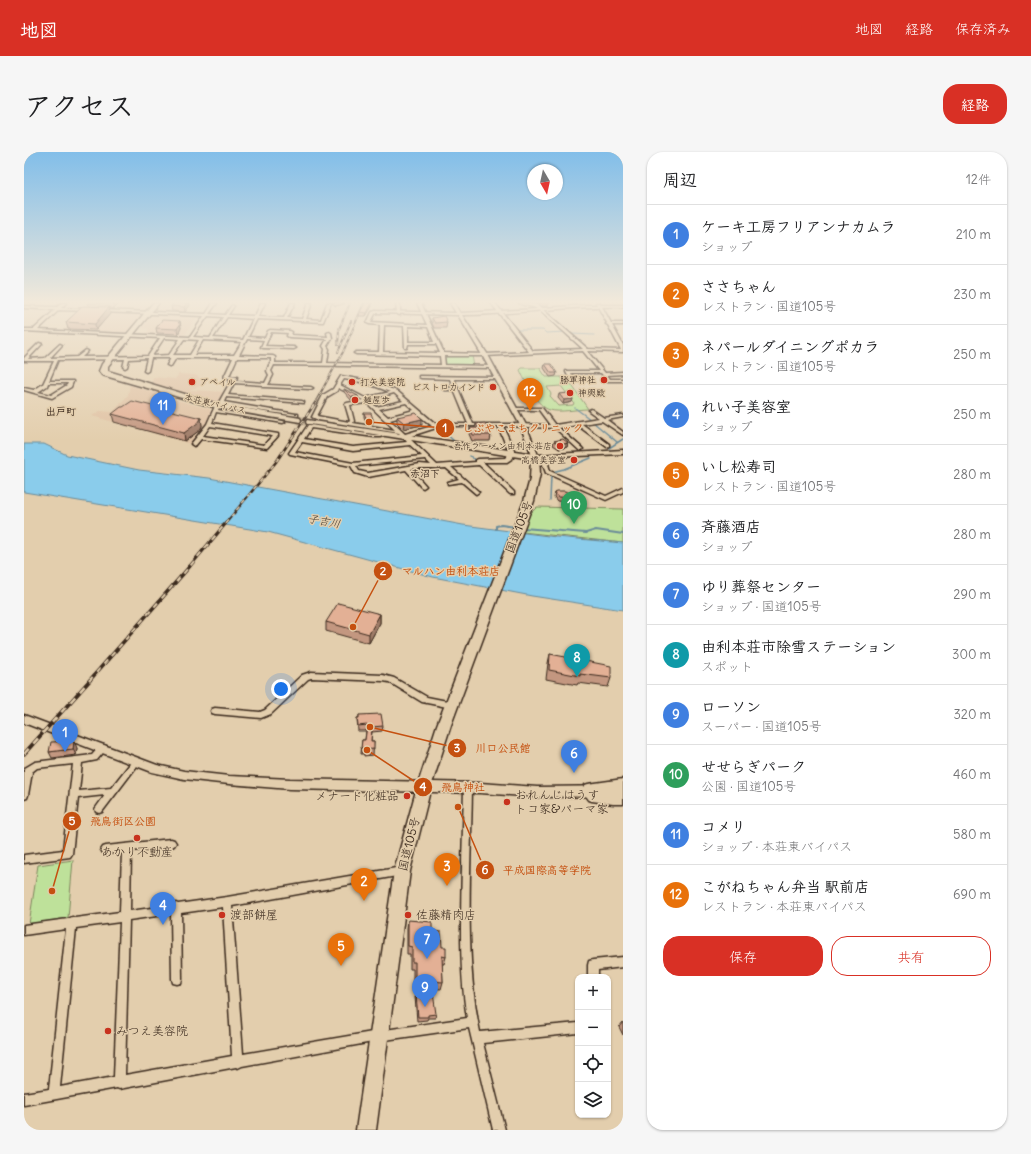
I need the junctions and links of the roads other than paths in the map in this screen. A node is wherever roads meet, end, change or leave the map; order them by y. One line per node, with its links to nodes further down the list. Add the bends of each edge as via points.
1 (35, 349): 31 (street)
2 (57, 349): 32 (street)
3 (119, 349): 27 (highway, 本荘東バイパス)
4 (155, 349): 25 (street)
5 (177, 349): 26 (street)
6 (196, 349): 23 (street)
7 (239, 349): 24 (street)
8 (327, 349): 35 (street)
9 (381, 349): 18 (street)
10 (406, 349): 20 (street)
11 (440, 349): 21 (street)
12 (481, 349): 22 (street)
13 (529, 349): 19 (street)
14 (586, 350): 15 (street); 19 (street); 41 (street)
15 (623, 350)
16 (86, 351): 30 (street)
17 (356, 353): 18 (street)
18 (381, 353): 20 (street)
19 (532, 353): 22 (street)
20 (406, 354): 21 (street)
21 (442, 354): 22 (street); 38 (street)
22 (485, 355): 39 (street)
23 (191, 356): 24 (street); 26 (street)
24 (236, 356): 33 (street, via 274,357); 50 (street, via 226,377 235,378)
25 (149, 357): 26 (street); 28 (street); 40 (street)
26 (172, 357): 34 (street)
27 (111, 358): 28 (street); 30 (street); 63 (highway, 本荘東バイパス, via 103,369 105,373)
28 (127, 358): 36 (street)
29 (57, 359): 30 (street); 32 (street); 49 (street)
30 (78, 359)
31 (24, 360): 32 (street)
32 (46, 360)
33 (273, 364): 35 (street); 51 (street)
34 (169, 365)
35 (325, 365): 37 (street)
36 (125, 366)
37 (426, 366): 38 (street); 44 (street)
38 (443, 366): 39 (street)
39 (491, 367): 46 (street)
40 (146, 371)
41 (603, 373): 42 (street); 47 (street, via 609,380); 48 (street, via 568,372)
42 (623, 373)
43 (421, 377): 44 (street)
44 (428, 377): 45 (street)
45 (451, 377): 46 (street); 55 (street)
46 (497, 378): 65 (street)
47 (623, 380)
48 (573, 381)
49 (47, 382): 57 (street); 57 (street, via 71,382 52,397)
50 (233, 382): 51 (street); 59 (street)
51 (266, 384): 54 (street, via 265,386)
52 (338, 386): 58 (street, via 343,377); 60 (street); 76 (street, via 325,396 314,417)
53 (24, 388): 57 (street)
54 (310, 388)
55 (456, 388): 56 (street); 77 (street)
56 (445, 389)
57 (34, 392)
58 (394, 392): 60 (street); 62 (street)
59 (225, 396): 61 (street); 63 (street)
60 (366, 400): 64 (street); 76 (street, via 346,404 352,421)
61 (302, 402)
62 (406, 402): 64 (street); 67 (street)
63 (218, 407): 69 (highway, 本荘東バイパス); 72 (street); 75 (street)
64 (376, 408): 70 (street)
65 (514, 409): 79 (street); 81 (street, via 540,410)
66 (591, 410): 71 (street)
67 (417, 411): 70 (street); 80 (street)
68 (623, 416): 71 (street)
69 (296, 417)
70 (386, 419): 83 (street)
71 (604, 419): 74 (street); 84 (street)
72 (283, 422)
73 (310, 422): 82 (highway)
74 (578, 423): 81 (street); 89 (street)
75 (209, 424): 85 (street); 85 (street, via 276,435 265,447)
76 (350, 424): 83 (street)
77 (471, 425): 78 (street); 80 (street)
78 (500, 425): 79 (street); 92 (street)
79 (523, 425): 81 (street); 94 (street)
80 (436, 426): 83 (street)
81 (555, 427): 90 (street)
82 (387, 434): 83 (highway); 86 (street, via 374,436 310,426)
83 (402, 434): 87 (street); 92 (highway)
84 (623, 434)
85 (200, 437): 88 (street)
86 (302, 440): 87 (street, via 353,449); 96 (street, via 292,453)
87 (411, 443): 93 (street)
88 (194, 444)
89 (606, 445)
90 (580, 449)
91 (623, 452): 94 (street)
92 (511, 454): 94 (highway); 95 (street, via 507,460 478,461)
93 (426, 457): 96 (street); 98 (street)
94 (539, 457): 103 (street, via 548,472 606,498); 106 (highway, 国道105号, via 529,501)
95 (479, 463): 97 (street); 105 (street)
96 (353, 465): 99 (street, via 357,472 368,475)
97 (447, 466): 98 (street); 100 (street)
98 (436, 467): 99 (street)
99 (407, 468): 102 (street)
100 (463, 480): 101 (street); 104 (street)
101 (450, 483)
102 (423, 486)
103 (623, 490)
104 (476, 492)
105 (512, 493)
106 (452, 705): 107 (street, via 424,700 391,680 383,678 311,676 305,677 268,712 261,715); 113 (highway, 国道105号)
107 (215, 711)
108 (24, 719): 109 (street)
109 (103, 748): 110 (street, via 94,758); 111 (street)
110 (78, 760): 118 (street, via 35,764 28,770); 119 (street)
111 (136, 762): 113 (street, via 184,775 229,780); 115 (street)
112 (623, 783): 117 (street, via 588,788)
113 (424, 787): 114 (street); 126 (highway, 国道105号)
114 (468, 788): 117 (street); 135 (street, via 465,903)
115 (113, 791): 119 (street); 121 (street)
116 (623, 791): 117 (street)
117 (588, 793): 120 (street, via 592,797)
118 (24, 795)
119 (74, 795): 125 (street, via 67,854)
120 (623, 800)
121 (98, 809)
122 (171, 843): 123 (street)
123 (127, 848): 124 (street); 129 (street)
124 (106, 850)
125 (24, 859)
126 (402, 871): 127 (street); 137 (highway, 国道105号)
127 (227, 902): 128 (street); 139 (street)
128 (176, 908): 129 (street); 134 (street)
129 (124, 915): 130 (street); 140 (street)
130 (72, 922): 131 (street); 141 (street)
131 (24, 930)
132 (623, 962): 133 (street, via 593,965)
133 (593, 974)
134 (177, 979)
135 (474, 1022): 137 (street); 138 (street)
136 (575, 1028): 138 (street)
137 (378, 1036): 139 (street); 143 (highway, 国道105号)
138 (477, 1038): 144 (street)
139 (238, 1062): 140 (street)
140 (119, 1083): 141 (street)
141 (54, 1094): 142 (street)
142 (24, 1099)
143 (366, 1130)
144 (499, 1130)

